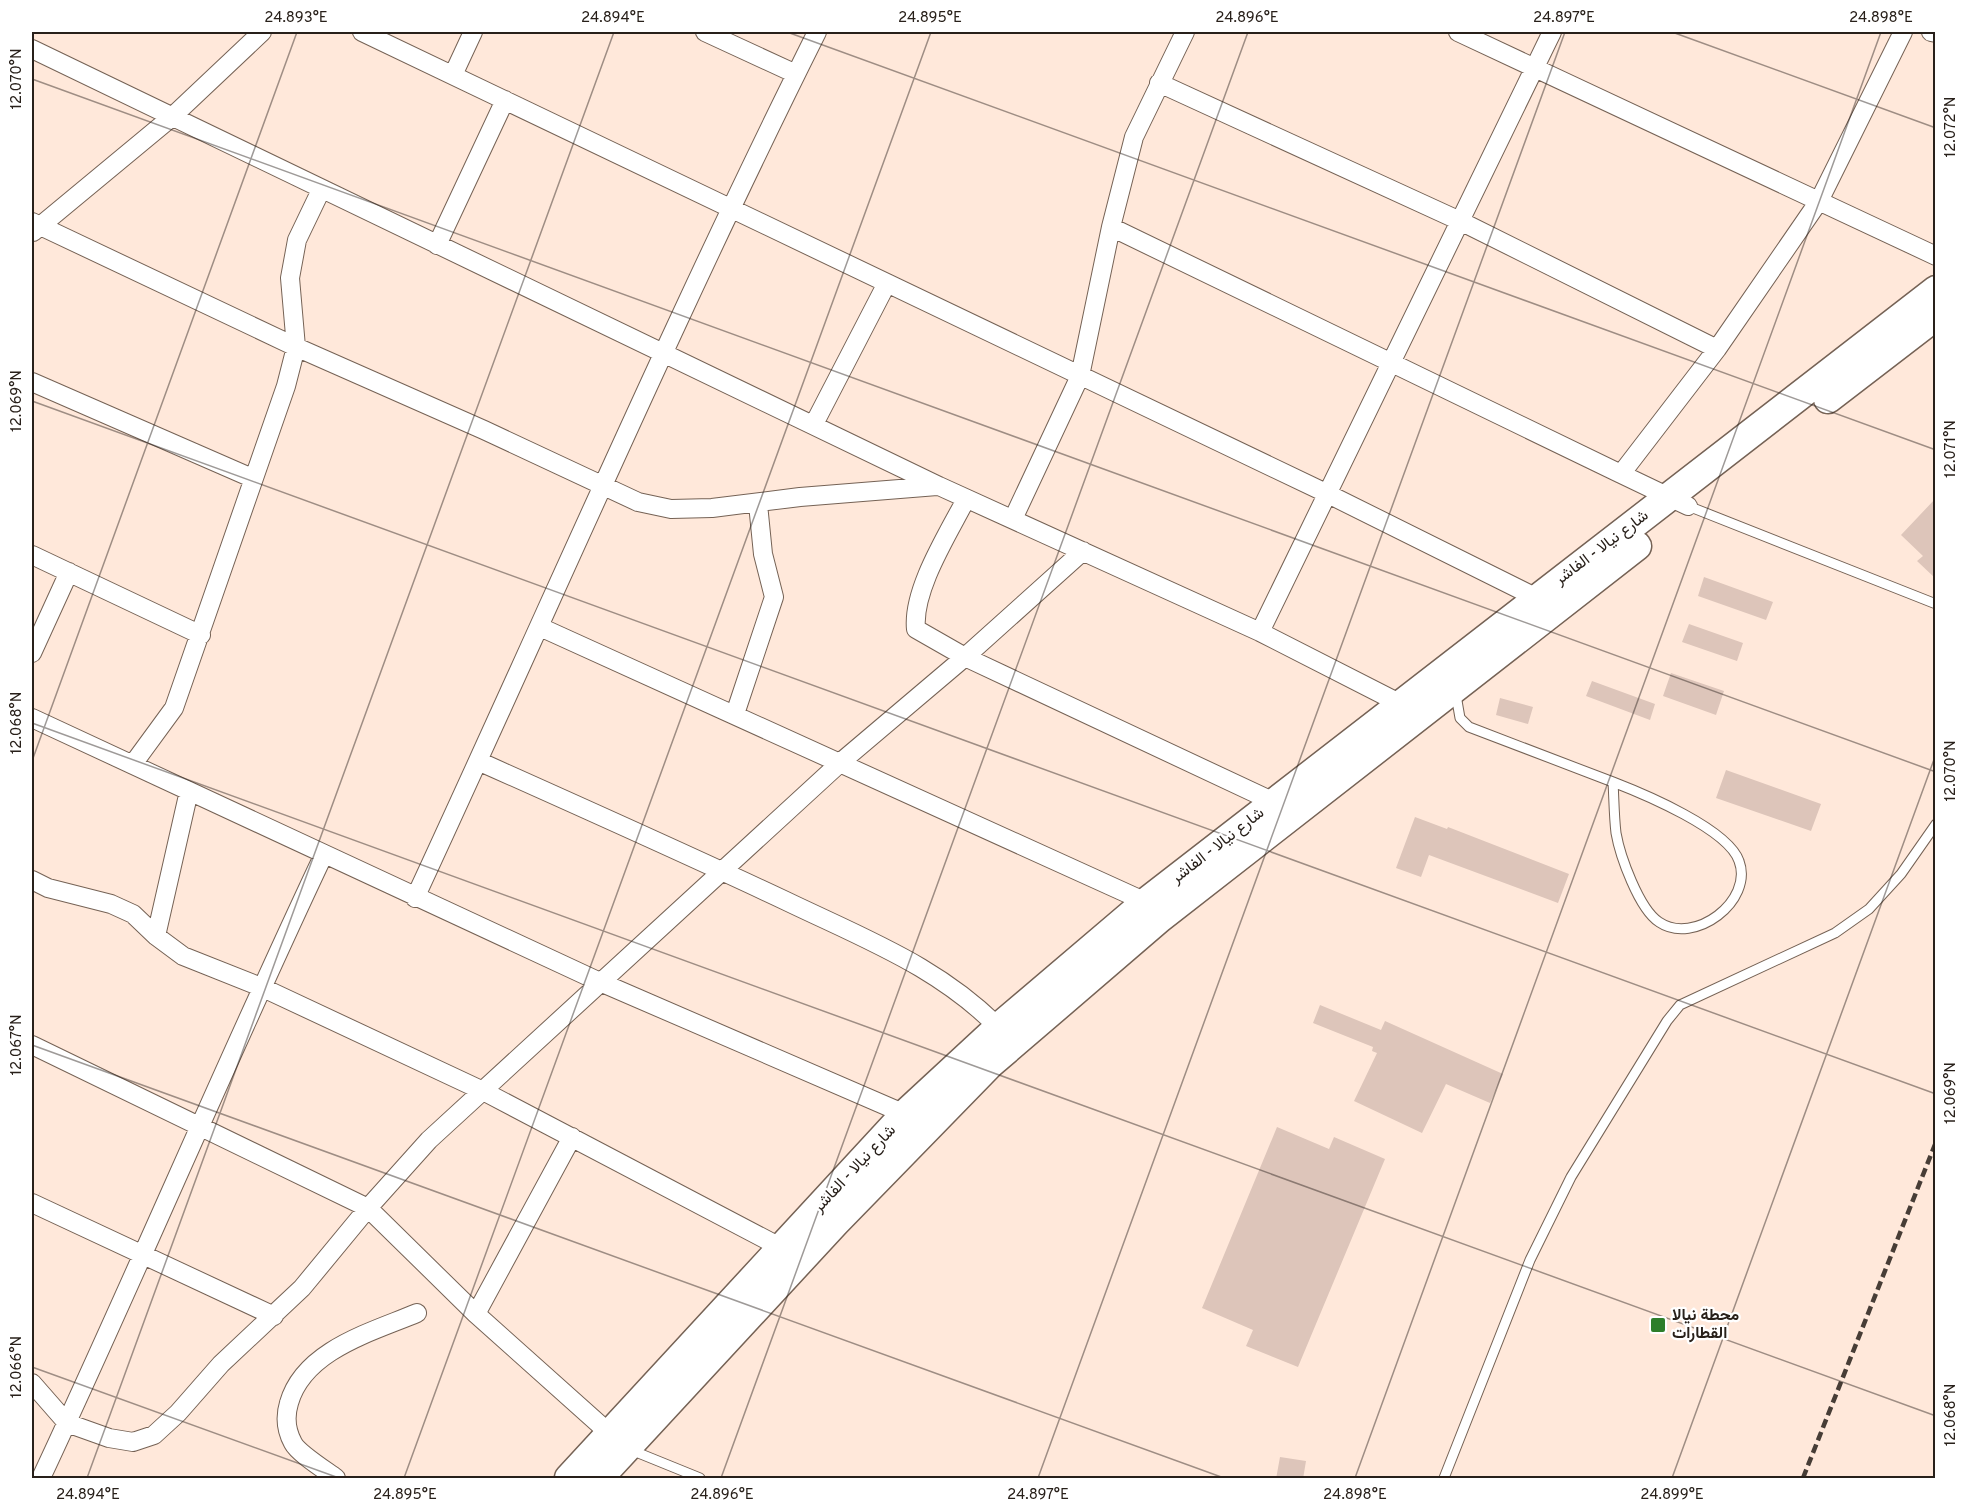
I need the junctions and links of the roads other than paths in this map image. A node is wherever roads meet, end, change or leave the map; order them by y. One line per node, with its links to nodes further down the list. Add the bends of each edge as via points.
1 (262, 32): 18 (street)
2 (362, 32): 15 (street)
3 (473, 32): 15 (street)
4 (705, 32): 14 (street)
5 (817, 32): 14 (street)
6 (1185, 32): 16 (street)
7 (1458, 32): 13 (street)
8 (1552, 32): 13 (street)
9 (1903, 32): 20 (street)
10 (1931, 32): 11 (street)
11 (1935, 33)
12 (32, 50): 18 (street)
13 (1535, 68): 20 (street); 22 (street)
14 (796, 74): 21 (street)
15 (453, 75): 17 (street)
16 (1159, 83): 22 (street); 23 (street, via 1134,137)
17 (505, 100): 21 (street); 25 (street)
18 (173, 116): 19 (street); 24 (street)
19 (321, 190): 25 (street); 29 (street, via 297,240 290,278)
20 (1819, 201): 26 (street); 30 (street)
21 (732, 208): 27 (street); 31 (street)
22 (1460, 221): 30 (street); 32 (street)
23 (1111, 226): 32 (street); 33 (street)
24 (34, 227): 29 (street)
25 (437, 245): 31 (street)
26 (1935, 256)
27 (887, 283): 33 (street); 35 (street)
28 (1933, 303): 42 (highway, شارع نيالا - الفاشر)
29 (296, 347): 37 (street); 38 (street)
30 (1717, 349): 36 (street)
31 (662, 352): 35 (street); 38 (street)
32 (1392, 365): 36 (street); 40 (street)
33 (1080, 376): 40 (street); 44 (street)
34 (32, 382): 37 (street)
35 (814, 424): 39 (street)
36 (1621, 474): 42 (street)
37 (252, 478): 53 (street)
38 (604, 486): 43 (street, via 638,502 671,509); 51 (street)
39 (939, 486): 41 (street); 43 (street)
40 (1326, 493): 49 (street); 52 (street)
41 (966, 499): 44 (street); 55 (street, via 935,559 914,614 916,629)
42 (1679, 502): 48 (highway, شارع نيالا - الفاشر); 50 (lane)
43 (758, 504): 58 (street, via 763,554 774,597)
44 (1013, 519): 45 (street)
45 (1083, 551): 52 (street); 55 (street)
46 (32, 555): 47 (street)
47 (69, 572): 53 (street); 54 (street)
48 (1575, 582): 49 (highway, شارع نيالا - الفاشر); 56 (highway, شارع نيالا - الفاشر)
49 (1537, 598): 56 (highway, شارع نيالا - الفاشر)
50 (1935, 604)
51 (540, 627): 58 (street); 60 (street)
52 (1260, 632): 57 (street)
53 (201, 635): 62 (street, via 174,708)
54 (32, 653)
55 (965, 657): 61 (street); 65 (street)
56 (1453, 675): 57 (highway, شارع نيالا - الفاشر); 63 (lane, via 1460,718 1469,727)
57 (1410, 709): 65 (highway, شارع نيالا - الفاشر); 75 (highway, شارع نيالا - الفاشر, via 1160,918)
58 (735, 714): 61 (street)
59 (32, 718): 62 (street)
60 (478, 761): 68 (street); 70 (street)
61 (841, 762): 68 (street); 71 (street)
62 (133, 764): 64 (street)
63 (1613, 782): 63 (lane, via 1691,818 1739,859 1743,880 1723,911 1707,924 1669,928 1646,909 1616,833)
64 (189, 791): 67 (street); 72 (street)
65 (1274, 802): 71 (highway, شارع نيالا - الفاشر)
66 (1935, 824): 96 (lane, via 1901,874 1869,909 1835,933 1680,1005 1667,1021 1571,1177 1530,1260)
67 (324, 854): 70 (street); 74 (street)
68 (722, 871): 73 (street); 75 (street, via 919,964 961,992)
69 (32, 880): 72 (street, via 48,888 111,904 133,914)
70 (415, 898): 73 (street)
71 (1146, 902): 75 (highway, شارع نيالا - الفاشر)
72 (156, 936): 74 (street, via 183,956)
73 (600, 982): 77 (street); 78 (street)
74 (261, 987): 77 (street); 79 (street)
75 (1007, 1035): 78 (highway, شارع نيالا - الفاشر); 90 (highway, شارع نيالا - الفاشر, via 835,1223)
76 (32, 1045): 79 (street)
77 (483, 1091): 80 (street); 82 (street, via 429,1140)
78 (905, 1114): 83 (highway, شارع نيالا - الفاشر)
79 (200, 1125): 82 (street); 84 (street)
80 (572, 1137): 83 (street); 86 (street)
81 (32, 1203): 84 (street)
82 (368, 1208): 86 (street); 87 (street)
83 (783, 1248): 90 (highway, شارع نيالا - الفاشر)
84 (143, 1257): 87 (street); 89 (street)
85 (417, 1313): 92 (street, via 314,1362 292,1390 285,1416 293,1444)
86 (476, 1314): 90 (street)
87 (274, 1316): 89 (street, via 221,1364 154,1435 133,1442)
88 (32, 1383): 89 (street)
89 (67, 1423): 91 (street)
90 (618, 1441): 93 (highway, شارع نيالا - الفاشر); 94 (highway, شارع نيالا - الفاشر); 95 (lane)
91 (41, 1479)
92 (336, 1479)
93 (569, 1479)
94 (599, 1479)
95 (700, 1479)
96 (1444, 1479)

